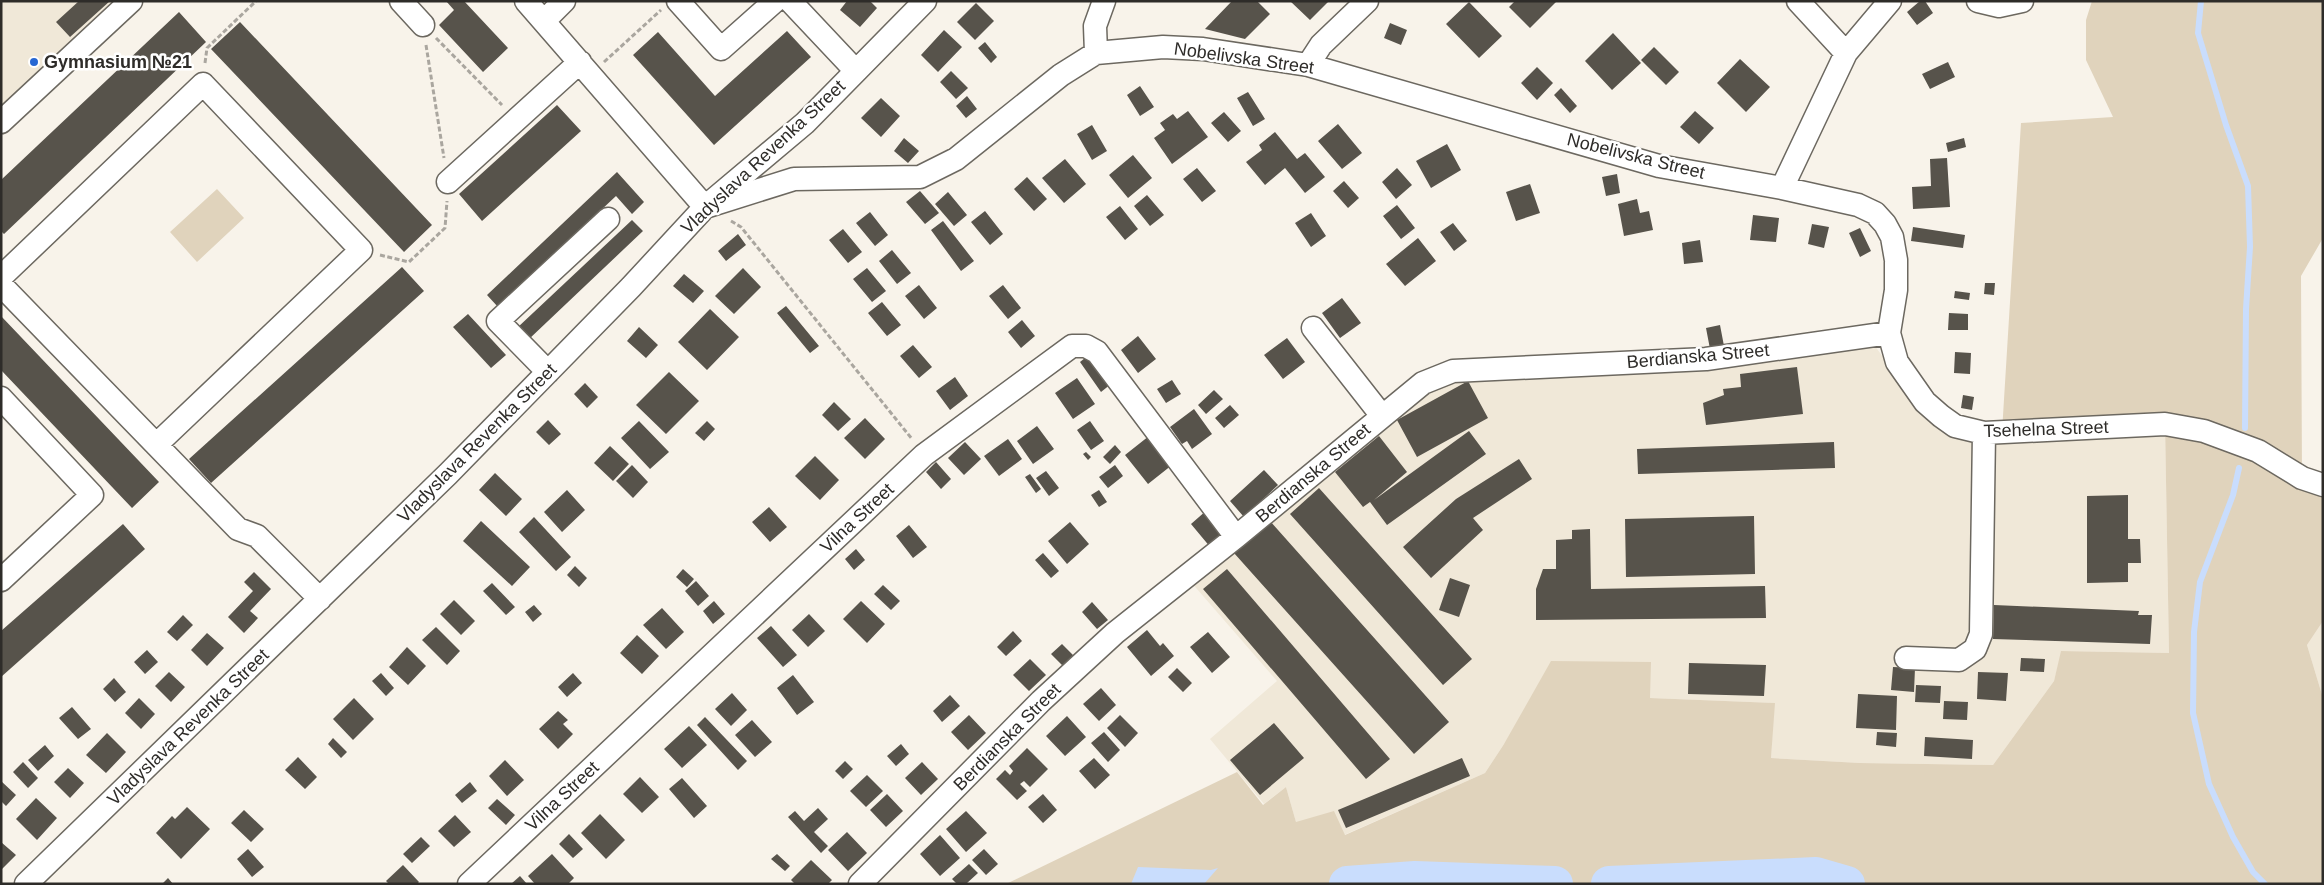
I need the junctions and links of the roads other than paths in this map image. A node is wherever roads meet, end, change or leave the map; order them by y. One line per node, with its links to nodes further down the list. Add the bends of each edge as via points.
1 (131, 1): 22 (street)
2 (401, 1): 16 (street)
3 (526, 1): 15 (street)
4 (564, 1): 15 (street)
5 (776, 1): 14 (street, via 722,48)
6 (790, 1): 21 (street)
7 (925, 1): 21 (street, Vladyslava Revenka Street)
8 (1104, 1): 18 (street, via 1095,26)
9 (1367, 1): 19 (street, via 1321,45)
10 (1798, 1): 17 (street)
11 (1890, 1): 17 (street)
12 (1978, 1): 13 (street, via 1999,6)
13 (2022, 1)
14 (671, 5)
15 (544, 20): 20 (street)
16 (423, 25)
17 (1846, 53): 24 (street)
18 (1096, 54): 19 (street, Nobelivska Street, via 1163,47 1203,49); 25 (street, Nobelivska Street, via 1061,74 939,170 920,177 794,179)
19 (1308, 64): 24 (street, Nobelivska Street, via 1659,166)
20 (586, 68): 23 (street, via 516,120); 25 (street)
21 (855, 70): 25 (street, Vladyslava Revenka Street, via 805,123)
22 (1, 122)
23 (448, 182)
24 (1782, 188): 30 (street, Tsehelna Street, via 1858,205 1875,213 1885,224 1892,236 1896,260 1896,290)
25 (705, 207): 31 (street, Vladyslava Revenka Street)
26 (608, 219): 31 (street, via 498,321)
27 (1, 276): 35 (street, via 203,84 361,250)
28 (1, 285): 35 (street)
29 (1313, 328): 33 (street)
30 (1889, 333): 33 (street, Berdianska Street, via 1706,359 1453,370 1423,383); 34 (street, Tsehelna Street, via 1897,362 1925,402 1955,426)
31 (548, 372): 39 (street, Vladyslava Revenka Street)
32 (1, 398): 38 (street, via 92,495)
33 (1382, 416): 37 (street, Berdianska Street)
34 (1984, 433): 36 (street, Tsehelna Street, via 2165,424 2204,431 2258,451 2302,478); 40 (street, via 1981,634 1974,649 1959,660)
35 (157, 444): 39 (street, via 238,529 257,536)
36 (2323, 486)
37 (1236, 537): 42 (street, Vilna Street, via 1097,352 1086,346 1072,346 924,455); 43 (street, Berdianska Street, via 1114,633)
38 (1, 580)
39 (320, 599): 41 (street, Vladyslava Revenka Street)
40 (1906, 658)
41 (26, 884)
42 (469, 884)
43 (860, 884)

